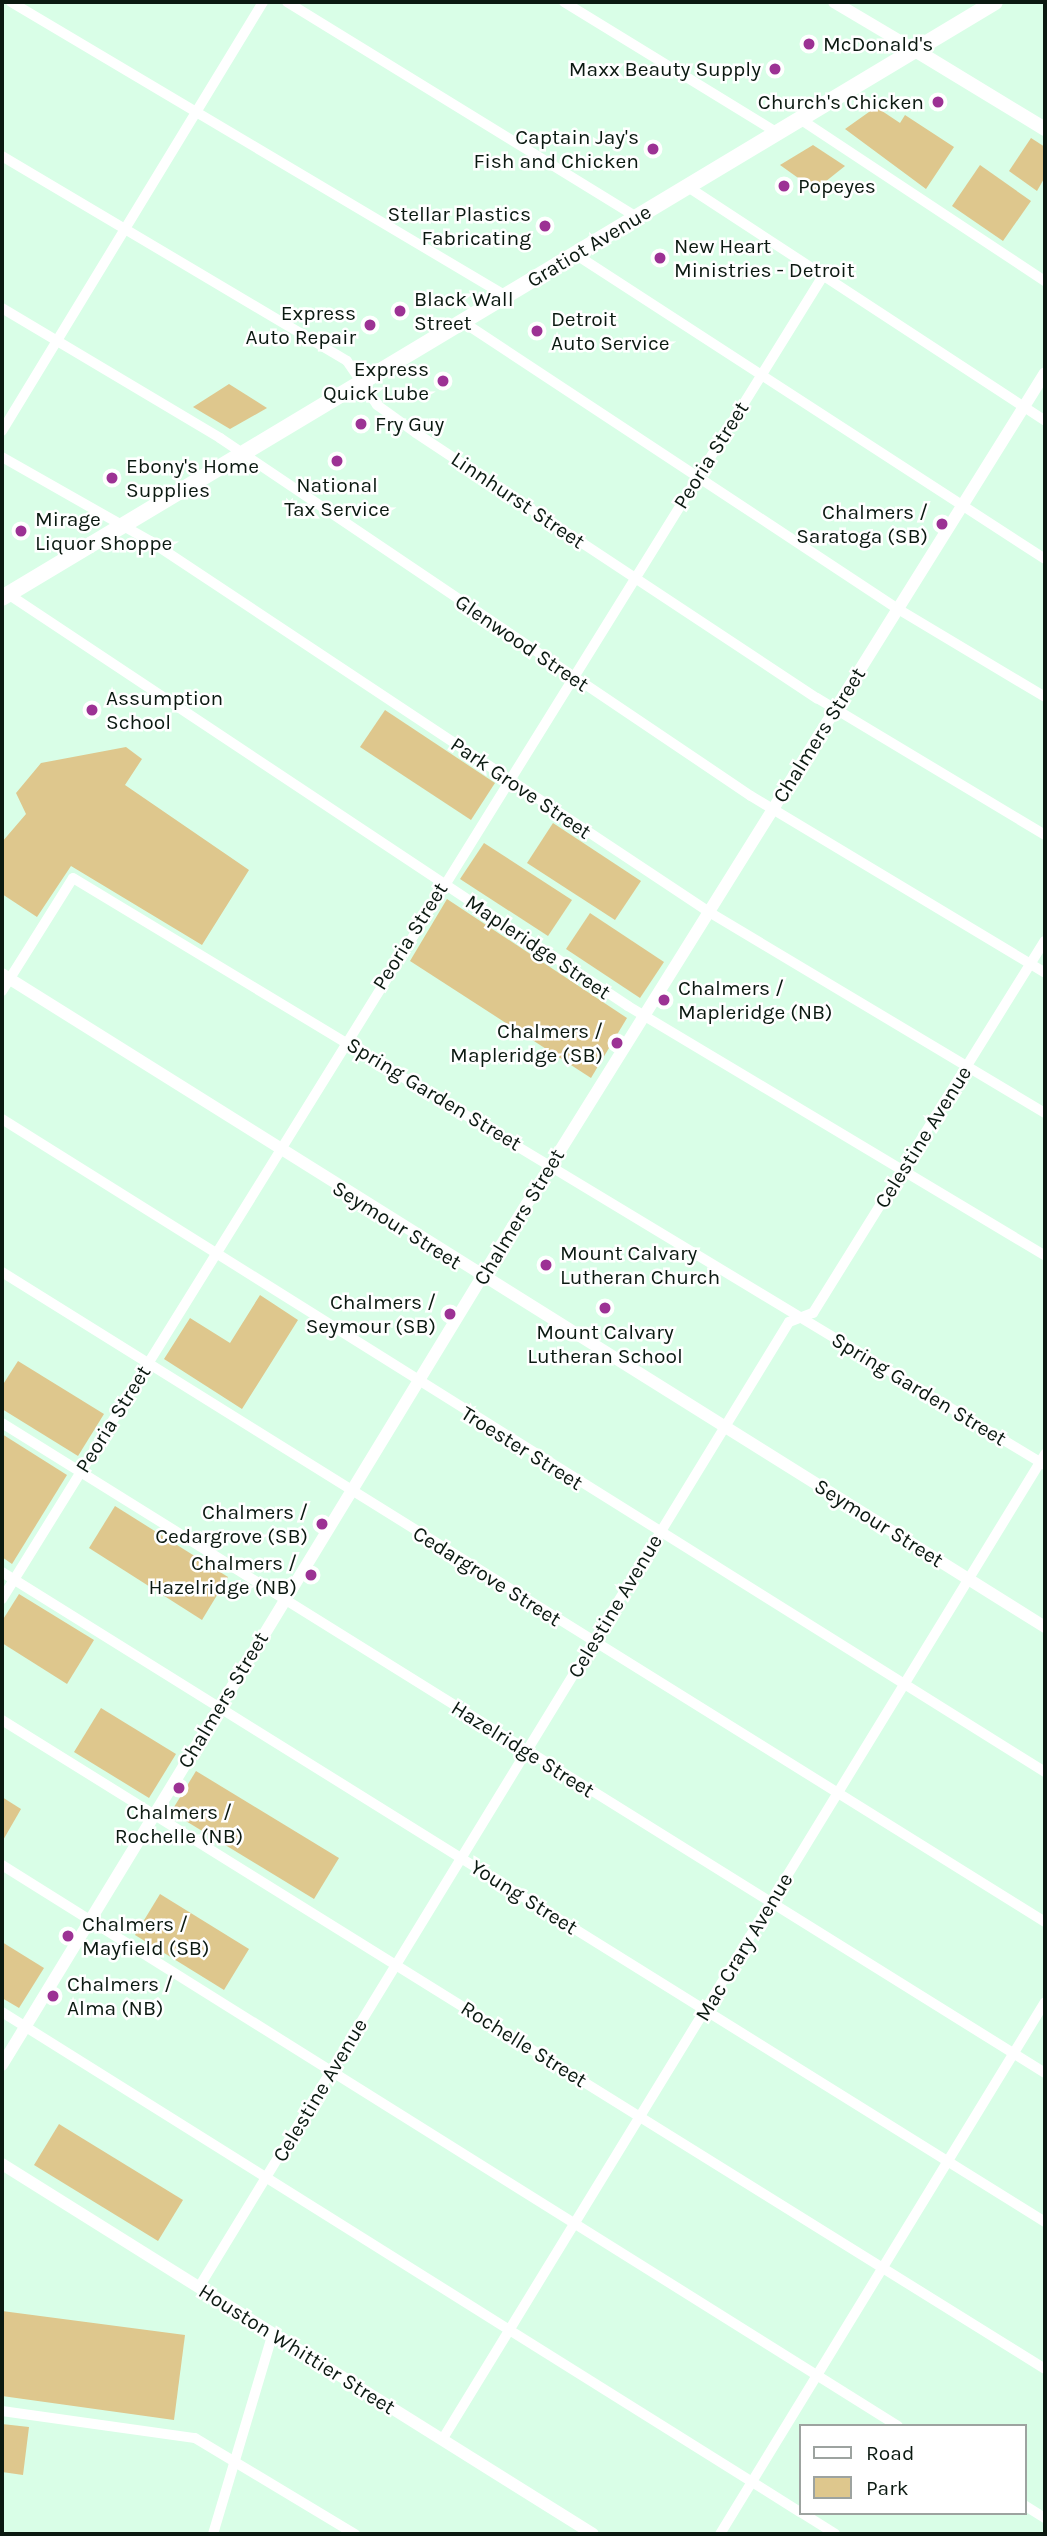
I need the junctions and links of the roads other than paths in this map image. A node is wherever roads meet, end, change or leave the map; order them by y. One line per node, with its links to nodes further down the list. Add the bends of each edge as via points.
1 (11, 2): 10 (street)
2 (263, 2): 10 (street)
3 (287, 2): 16 (street)
4 (564, 2): 8 (street)
5 (590, 2): 8 (street)
6 (834, 2): 9 (street)
7 (995, 2): 9 (main road, Gratiot Avenue)
8 (583, 13): 13 (street)
9 (915, 50): 11 (main road, Gratiot Avenue); 12 (main road)
10 (196, 112): 17 (street); 21 (street)
11 (800, 119): 13 (main road, Gratiot Avenue); 20 (street)
12 (1045, 129)
13 (778, 133): 15 (main road, Gratiot Avenue)
14 (2, 156): 17 (street, Linnhurst Street)
15 (688, 187): 16 (main road, Gratiot Avenue); 19 (street)
16 (637, 217): 18 (main road, Gratiot Avenue)
17 (124, 229): 24 (street); 27 (street, Linnhurst Street, via 347,361)
18 (575, 254): 21 (main road, Gratiot Avenue); 26 (street)
19 (823, 276): 26 (street, Peoria Street); 28 (street)
20 (1045, 281)
21 (506, 296): 23 (main road, Gratiot Avenue)
22 (2, 308): 24 (street, Glenwood Street)
23 (463, 322): 27 (main road, Gratiot Avenue); 33 (street)
24 (57, 341): 30 (street); 31 (street, Glenwood Street)
25 (1045, 373): 28 (street, Chalmers Street)
26 (760, 376): 33 (street, Peoria Street); 34 (street)
27 (361, 382): 31 (main road, Gratiot Avenue); 37 (street, Linnhurst Street, via 395,418)
28 (1024, 407): 29 (street); 34 (street, Chalmers Street)
29 (1045, 421)
30 (2, 431)
31 (241, 455): 35 (main road, Gratiot Avenue); 40 (street, Glenwood Street)
32 (2, 457): 35 (street, Park Grove Street)
33 (697, 477): 37 (street, Peoria Street); 39 (street)
34 (961, 509): 36 (street); 39 (street, Chalmers Street)
35 (121, 526): 38 (main road, Gratiot Avenue); 43 (street, Park Grove Street)
36 (1045, 559)
37 (635, 577): 40 (street, Peoria Street); 42 (street, Linnhurst Street)
38 (5, 596): 46 (street, Mapleridge Street)
39 (898, 609): 41 (street); 42 (street, Chalmers Street)
40 (572, 677): 43 (street, Peoria Street); 44 (street, Glenwood Street)
41 (1045, 697)
42 (835, 709): 44 (street, Chalmers Street); 45 (street, Linnhurst Street)
43 (508, 780): 46 (street, Peoria Street); 47 (street, Park Grove Street)
44 (773, 809): 47 (street, Chalmers Street); 49 (street, Glenwood Street)
45 (1045, 835)
46 (443, 884): 53 (street, Mapleridge Street); 54 (street, Peoria Street)
47 (709, 912): 53 (street, Chalmers Street); 55 (street, Park Grove Street)
48 (1045, 941): 49 (street, Celestine Avenue)
49 (1031, 964): 50 (street, Glenwood Street); 55 (street, Celestine Avenue)
50 (1045, 973)
51 (6, 976): 52 (street); 54 (street, Spring Garden Street, via 73,878); 58 (street, Seymour Street)
52 (2, 991)
53 (644, 1016): 59 (street, Chalmers Street); 60 (street, Mapleridge Street)
54 (346, 1040): 58 (street, Peoria Street); 59 (street, Spring Garden Street)
55 (967, 1067): 56 (street, Park Grove Street); 60 (street, Celestine Avenue)
56 (1045, 1113)
57 (2, 1119): 61 (street, Troester Street)
58 (278, 1150): 61 (street, Peoria Street); 64 (street, Seymour Street)
59 (551, 1165): 64 (street, Chalmers Street); 65 (street, Spring Garden Street)
60 (902, 1171): 62 (street, Mapleridge Street); 65 (street, Celestine Avenue, via 813,1313)
61 (214, 1255): 66 (street, Peoria Street); 67 (street, Troester Street)
62 (1045, 1256)
63 (2, 1272): 66 (street, Cedargrove Street)
64 (482, 1279): 67 (street, Chalmers Street); 69 (street, Seymour Street)
65 (801, 1317): 69 (street, Celestine Avenue, via 789,1322); 70 (street, Spring Garden Street)
66 (147, 1363): 71 (street, Peoria Street); 72 (street, Cedargrove Street)
67 (417, 1383): 72 (street, Chalmers Street); 73 (street, Troester Street)
68 (2, 1423): 71 (street, Hazelridge Street)
69 (724, 1428): 73 (street, Celestine Avenue); 75 (street, Seymour Street)
70 (1044, 1460): 75 (street, Mac Crary Avenue)
71 (80, 1472): 76 (street, Peoria Street); 78 (street, Hazelridge Street)
72 (351, 1492): 78 (street, Chalmers Street); 80 (street, Cedargrove Street)
73 (660, 1533): 80 (street, Celestine Avenue); 81 (street, Troester Street)
74 (2, 1572): 76 (street, Young Street)
75 (969, 1578): 79 (street, Seymour Street); 81 (street, Mac Crary Avenue)
76 (14, 1579): 77 (street, Peoria Street); 82 (street, Young Street)
77 (2, 1599)
78 (284, 1601): 82 (street, Chalmers Street); 84 (street, Hazelridge Street)
79 (1045, 1627)
80 (593, 1642): 84 (street, Celestine Avenue); 86 (street, Cedargrove Street)
81 (905, 1684): 85 (street, Troester Street); 86 (street, Mac Crary Avenue)
82 (218, 1709): 87 (street, Chalmers Street); 88 (street, Young Street)
83 (2, 1720): 87 (street, Rochelle Street)
84 (527, 1751): 88 (street, Celestine Avenue); 90 (street, Hazelridge Street)
85 (1045, 1772)
86 (838, 1793): 90 (street, Mac Crary Avenue); 92 (street, Cedargrove Street)
87 (153, 1815): 91 (street, Chalmers Street); 93 (street, Rochelle Street)
88 (461, 1858): 93 (street, Celestine Avenue); 95 (street, Young Street)
89 (2, 1865): 91 (street)
90 (772, 1901): 95 (street, Mac Crary Avenue); 98 (street, Hazelridge Street)
91 (89, 1920): 97 (street, Chalmers Street); 100 (street)
92 (1045, 1922)
93 (397, 1964): 100 (street, Celestine Avenue); 102 (street, Rochelle Street)
94 (1045, 2002): 98 (street)
95 (706, 2009): 102 (street, Mac Crary Avenue); 103 (street, Young Street)
96 (2, 2012): 97 (street)
97 (24, 2026): 99 (street, Chalmers Street); 105 (street)
98 (1014, 2054): 101 (street, Hazelridge Street); 103 (street)
99 (2, 2065)
100 (331, 2071): 105 (street, Celestine Avenue); 107 (street)
101 (1045, 2073)
102 (640, 2116): 107 (street, Mac Crary Avenue); 108 (street, Rochelle Street)
103 (948, 2161): 106 (street, Young Street); 108 (street)
104 (2, 2164): 109 (street, Houston Whittier Street)
105 (266, 2177): 109 (street, Celestine Avenue); 110 (street)
106 (1045, 2222)
107 (575, 2223): 110 (street, Mac Crary Avenue); 113 (street)
108 (883, 2268): 112 (street, Rochelle Street); 113 (street)
109 (199, 2287): 111 (street, Houston Whittier Street)
110 (510, 2330): 116 (street, Mac Crary Avenue); 118 (street)
111 (273, 2333): 116 (street, Houston Whittier Street); 117 (street)
112 (1045, 2369)
113 (817, 2375): 115 (street); 118 (street)
114 (2, 2411): 117 (street, via 182,2434)
115 (895, 2424)
116 (442, 2440): 125 (street, Houston Whittier Street)
117 (236, 2459): 123 (street); 124 (street)
118 (752, 2482): 120 (street); 126 (street)
119 (1026, 2506): 122 (street)
120 (799, 2512)
121 (804, 2515): 127 (street)
122 (1045, 2518)
123 (213, 2534)
124 (355, 2534)
125 (593, 2534)
126 (720, 2534)
127 (835, 2534)

